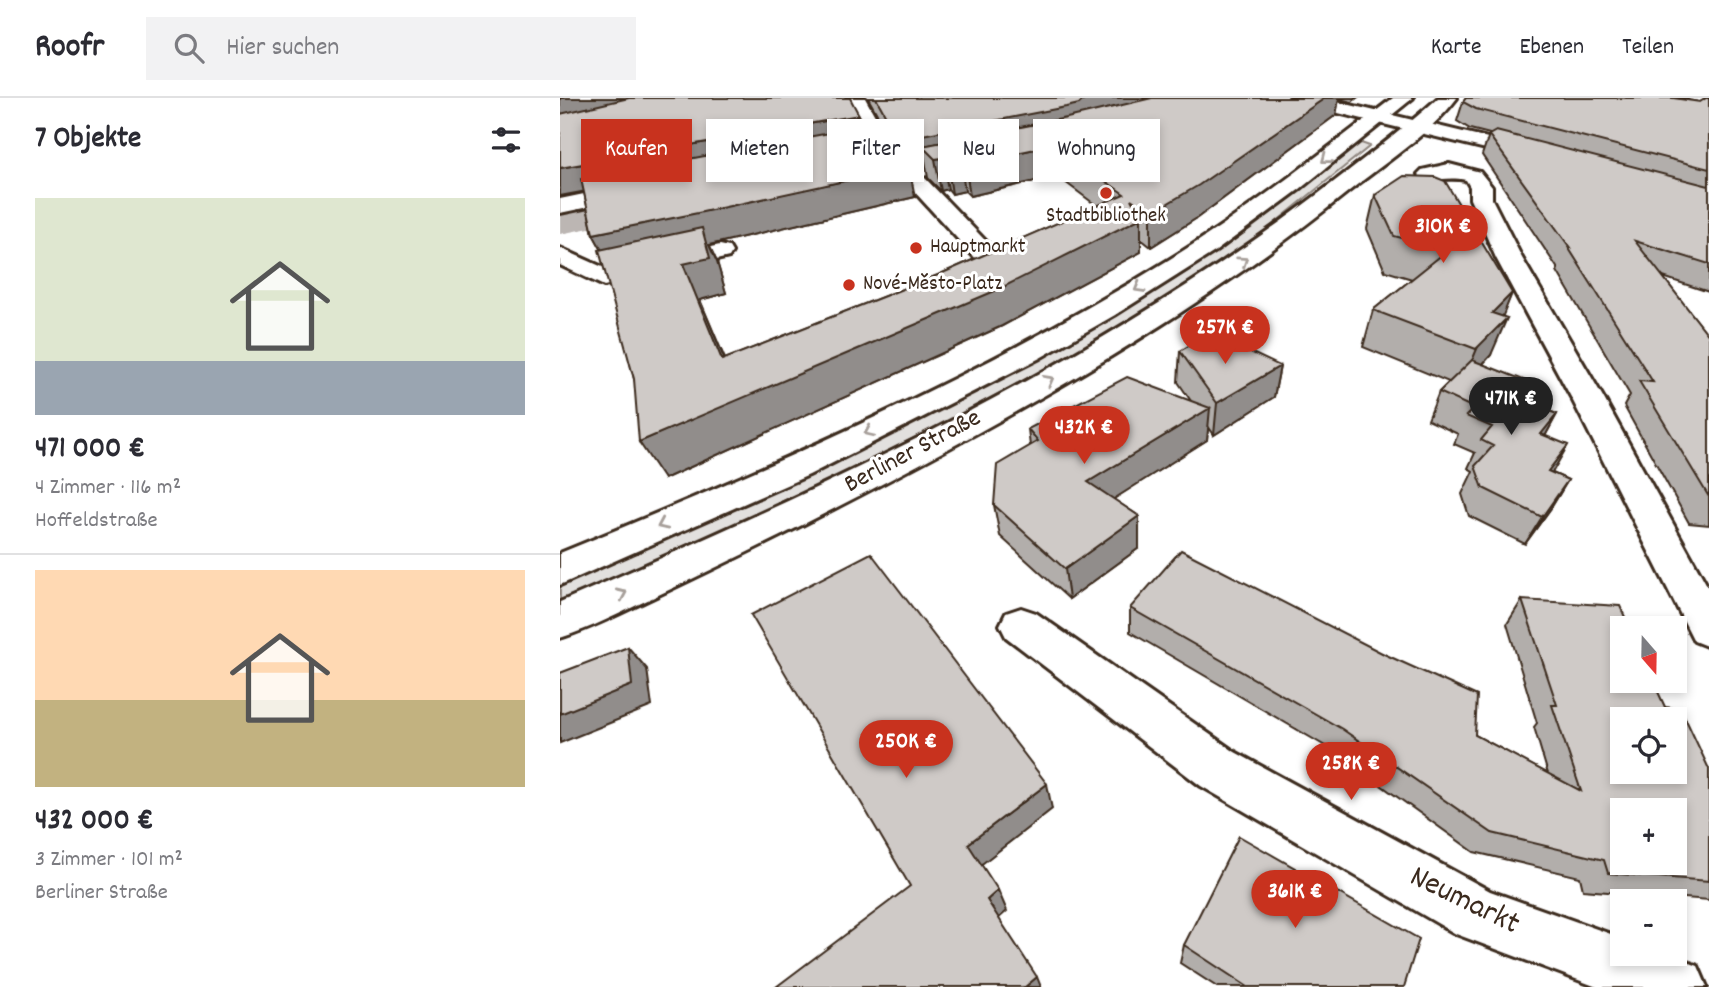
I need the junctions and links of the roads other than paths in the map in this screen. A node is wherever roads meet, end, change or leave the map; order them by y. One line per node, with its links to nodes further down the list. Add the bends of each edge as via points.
1 (856, 98): 7 (street)
2 (1299, 98): 6 (street)
3 (1448, 98): 8 (street, Berliner Straße)
4 (1646, 98): 5 (street, via 1636,105 1685,115 1701,102)
5 (1697, 98)
6 (1392, 107): 8 (street); 17 (street, Berliner Straße, one-way to 17, via 1242,222 1055,336 878,428)
7 (865, 119)
8 (1418, 126): 9 (street); 18 (street, Berliner Straße, one-way to 8, via 805,508 1126,337 1266,245)
9 (1554, 160)
10 (917, 182): 16 (street)
11 (660, 186): 13 (street)
12 (1481, 197): 20 (street, via 1509,258)
13 (560, 206)
14 (720, 252): 15 (street, via 604,278)
15 (560, 255)
16 (997, 267)
17 (560, 570)
18 (560, 621)
19 (1021, 625): 21 (street, Neumarkt, via 1218,768 1476,914)
20 (1709, 629)
21 (1677, 987)

